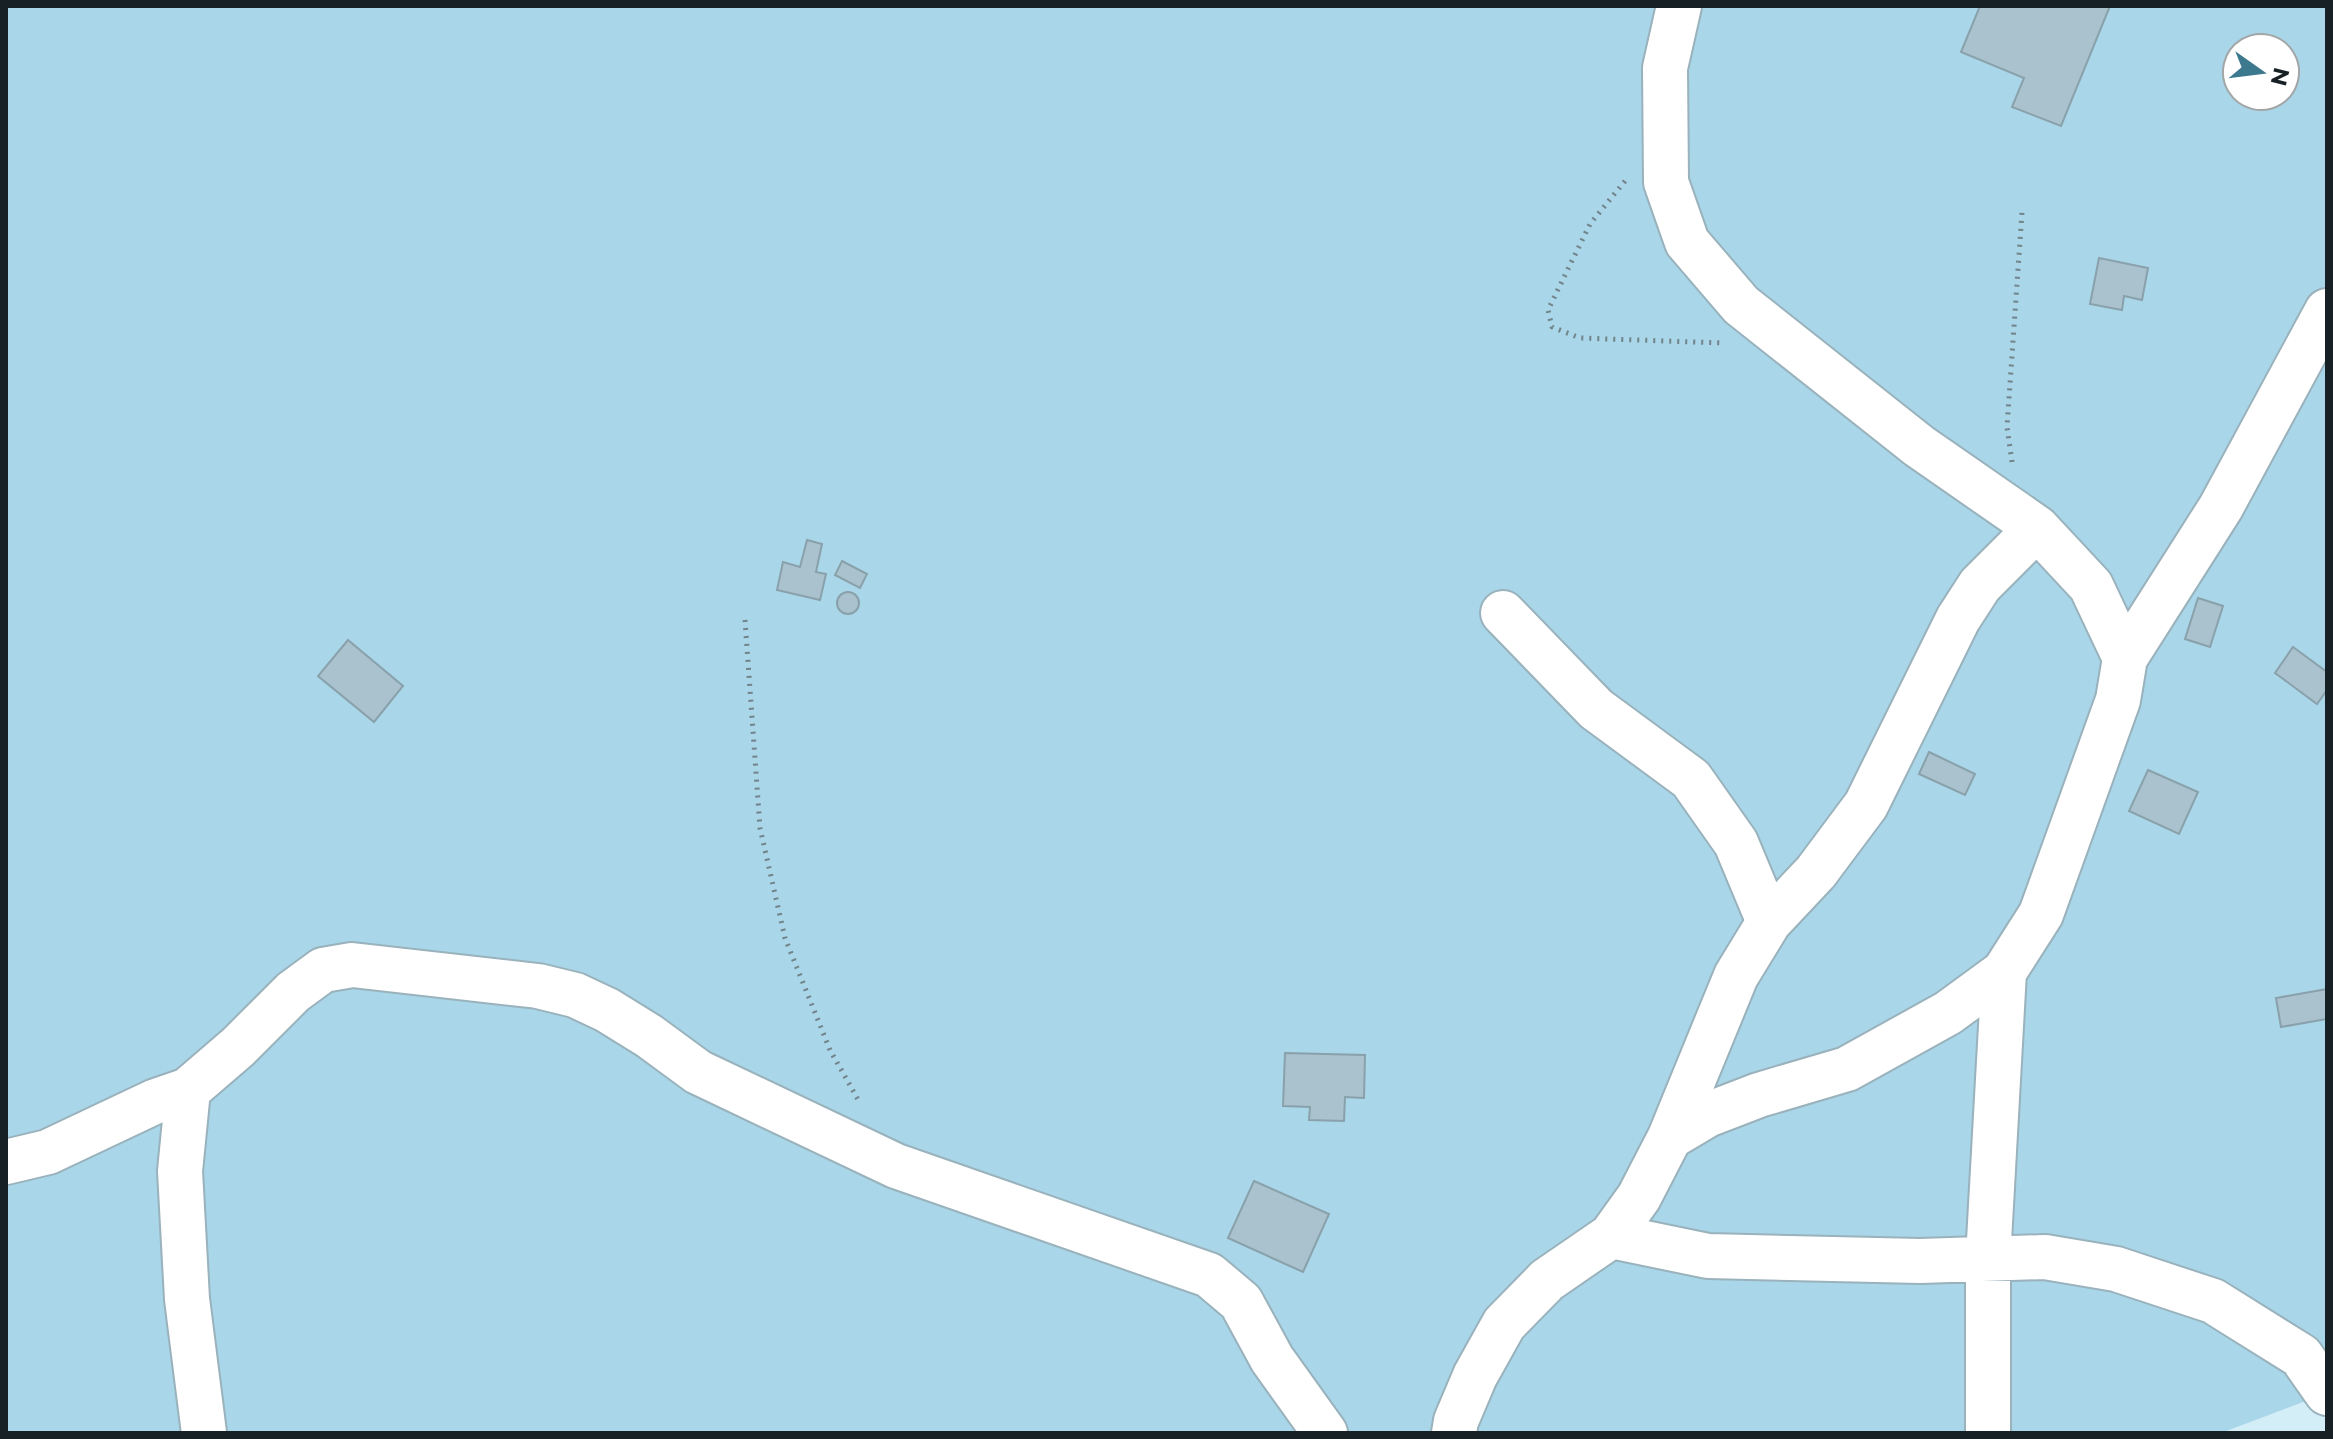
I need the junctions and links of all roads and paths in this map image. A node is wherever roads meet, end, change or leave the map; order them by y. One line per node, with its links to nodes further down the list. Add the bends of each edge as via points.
1 (1679, 6): 6 (street, via 1665,68 1666,182 1687,242 1741,305 1919,446)
2 (1628, 177): 5 (path, via 1590,224 1548,310 1552,327 1580,338)
3 (2022, 212): 6 (path, via 2007,427)
4 (2327, 311): 9 (street, via 2221,507)
5 (1734, 344)
6 (2028, 521): 9 (street, via 2091,586); 10 (street, via 1958,619 1866,805 1816,872)
7 (1503, 613): 10 (street, via 1596,709 1691,779 1736,843)
8 (745, 620): 15 (path, via 760,828 785,938 830,1050)
9 (2125, 658): 11 (street, via 2118,700 2041,914)
10 (1769, 922): 13 (street, via 1736,976)
11 (2004, 972): 13 (street, via 1948,1013 1847,1069 1733,1105); 17 (street)
12 (188, 1090): 14 (street, via 48,1152); 15 (street, via 323,970 381,967 575,995 649,1036 698,1072); 19 (street, via 180,1171 187,1299)
13 (1670, 1137): 16 (street, via 1639,1197)
14 (6, 1162)
15 (896, 1166): 20 (street, via 1209,1275 1241,1302 1272,1359)
16 (1611, 1236): 17 (street, via 1708,1256); 21 (street, via 1547,1280 1504,1324 1475,1376)
17 (1988, 1259): 18 (street, via 2045,1257 2116,1269 2213,1301 2301,1356); 22 (street)
18 (2327, 1393)
19 (204, 1433)
20 (1325, 1433)
21 (1454, 1433)
22 (1988, 1433)

